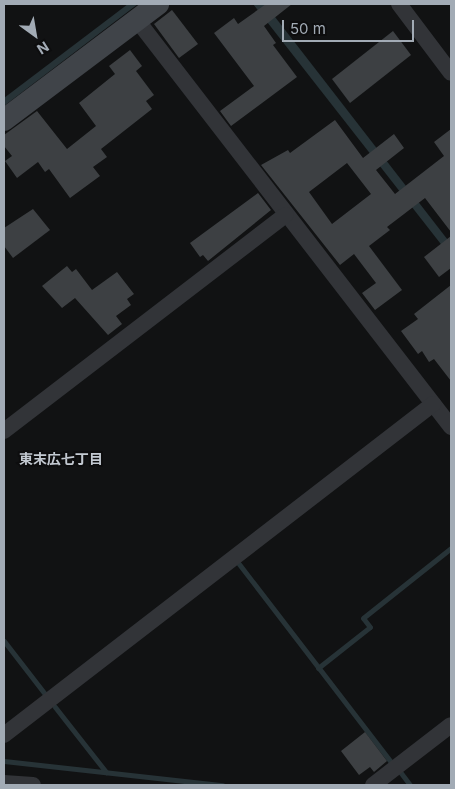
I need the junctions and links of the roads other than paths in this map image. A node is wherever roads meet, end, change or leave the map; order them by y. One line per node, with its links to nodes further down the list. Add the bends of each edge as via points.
1 (158, 4): 3 (street)
2 (399, 4): 4 (street)
3 (137, 20): 5 (street); 6 (street)
4 (451, 74)
5 (4, 120)
6 (286, 215): 7 (street); 9 (street)
7 (433, 404): 8 (street); 11 (street)
8 (451, 427)
9 (4, 431)
10 (451, 724): 14 (street)
11 (4, 734)
12 (4, 783): 13 (street)
13 (33, 785)
14 (373, 785)

